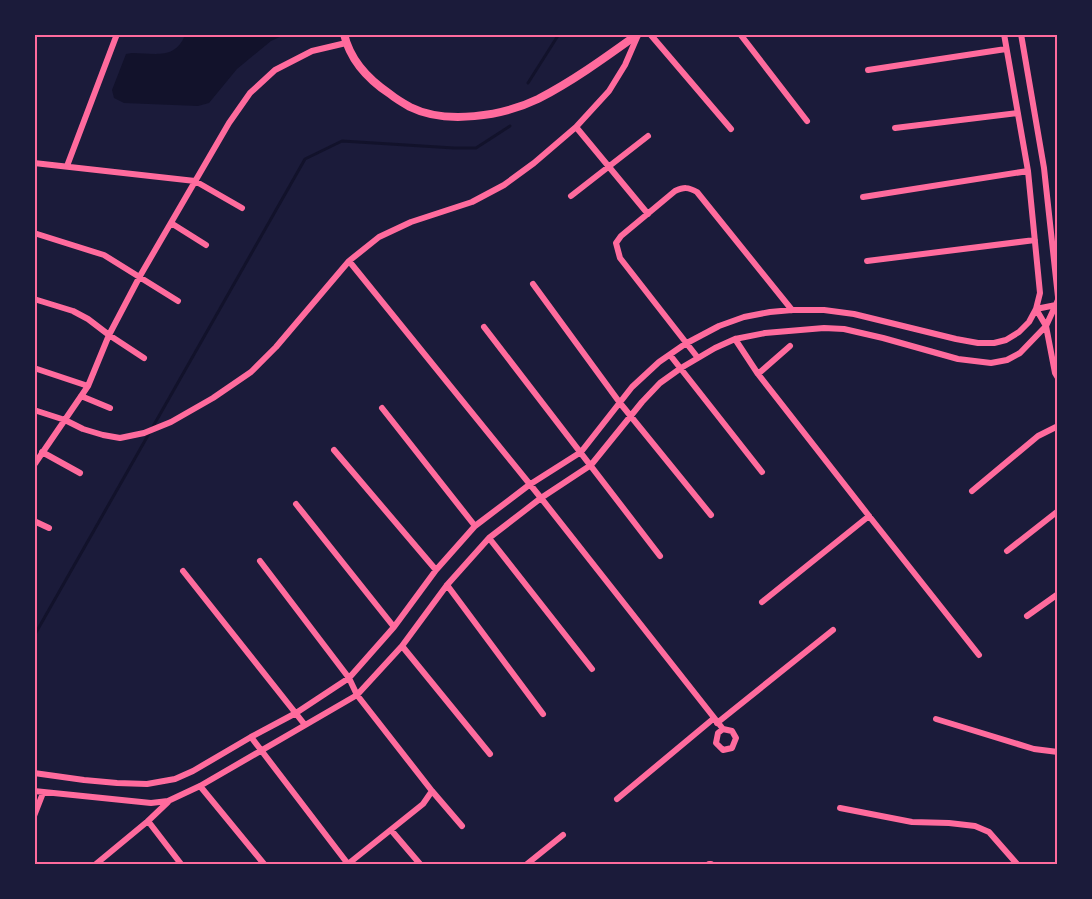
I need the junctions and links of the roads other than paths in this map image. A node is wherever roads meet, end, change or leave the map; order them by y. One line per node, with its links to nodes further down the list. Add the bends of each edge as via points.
1 (117, 34): 17 (street)
2 (650, 34): 14 (street)
3 (740, 34): 11 (street)
4 (1004, 34): 8 (street)
5 (1021, 34): 27 (street)
6 (638, 35): 7 (street, via 536,100 484,116 436,115 411,108 362,70); 12 (street, via 609,91)
7 (345, 39): 20 (street, via 275,70 250,93)
8 (1006, 49): 9 (street); 10 (street)
9 (868, 70)
10 (1018, 113): 13 (street); 19 (street)
11 (807, 121)
12 (576, 127): 18 (street); 30 (street, via 504,185 472,202 379,237)
13 (895, 128)
14 (731, 129)
15 (648, 136): 18 (street)
16 (34, 163): 17 (street)
17 (67, 166): 20 (street)
18 (609, 166): 21 (street); 24 (street)
19 (1028, 171): 22 (street); 28 (street)
20 (195, 181): 23 (street); 25 (street)
21 (571, 196)
22 (863, 197)
23 (242, 208)
24 (648, 214): 38 (street, via 683,187 697,192); 43 (street, via 616,243 620,258)
25 (171, 223): 29 (street); 32 (street)
26 (34, 233): 32 (street, via 104,255)
27 (1054, 235): 36 (street)
28 (1035, 240): 31 (street); 37 (street, via 1040,293)
29 (206, 245)
30 (349, 261): 59 (street, via 251,372 171,422 120,438 83,429); 68 (street)
31 (867, 261)
32 (140, 276): 35 (street); 41 (street)
33 (534, 284): 54 (street)
34 (34, 299): 41 (street, via 73,310)
35 (178, 302)
36 (1057, 302): 37 (street); 39 (street)
37 (1036, 309): 38 (street, via 1019,332 994,343 956,339 854,314); 39 (street)
38 (792, 310): 43 (street, via 744,317)
39 (1046, 326): 42 (street, via 1020,353 991,363 957,359 844,329 797,329); 51 (street)
40 (484, 327): 62 (street)
41 (109, 335): 46 (street); 52 (street)
42 (735, 339): 47 (street); 50 (street)
43 (686, 344): 45 (street); 47 (street)
44 (790, 346): 50 (street)
45 (670, 355): 49 (street); 54 (street, via 632,387)
46 (144, 358)
47 (698, 358): 49 (street)
48 (34, 368): 52 (street)
49 (681, 368): 58 (street, via 660,383); 66 (street)
50 (758, 374): 74 (street)
51 (1058, 378)
52 (88, 386): 53 (street)
53 (81, 396): 55 (street); 59 (street)
54 (620, 403): 58 (street); 62 (street)
55 (110, 408)
56 (382, 408): 76 (street)
57 (34, 410): 59 (street)
58 (632, 416): 65 (street); 73 (street)
59 (66, 420): 63 (street)
60 (1058, 426): 69 (street, via 1038,436)
61 (334, 450): 82 (street)
62 (581, 452): 65 (street); 68 (street)
63 (42, 453): 64 (street); 67 (street)
64 (34, 465)
65 (591, 465): 70 (street); 80 (street)
66 (762, 472)
67 (80, 473)
68 (529, 485): 70 (street); 76 (street)
69 (972, 491)
70 (540, 498): 78 (street); 98 (street)
71 (296, 504): 88 (street)
72 (1058, 511): 79 (street)
73 (711, 516)
74 (868, 516): 86 (street); 91 (street)
75 (34, 521): 77 (street)
76 (475, 526): 82 (street)
77 (50, 528)
78 (489, 538): 84 (street); 92 (street)
79 (1006, 551)
80 (660, 556)
81 (260, 561): 93 (street)
82 (436, 570): 88 (street)
83 (183, 571): 95 (street)
84 (447, 585): 90 (street); 96 (street)
85 (1058, 594): 87 (street)
86 (762, 602)
87 (1027, 616)
88 (394, 627): 93 (street)
89 (832, 630): 98 (street)
90 (402, 646): 94 (street); 104 (street)
91 (980, 655)
92 (592, 669)
93 (349, 678): 94 (street); 95 (street)
94 (357, 695): 99 (street); 108 (street)
95 (296, 713): 99 (street); 101 (street)
96 (543, 714)
97 (936, 719): 103 (street, via 1034,749)
98 (715, 721): 100 (street); 110 (street)
99 (305, 725): 102 (street)
100 (723, 729)
101 (251, 737): 102 (street); 105 (street, via 194,771 162,782 117,783)
102 (261, 752): 106 (street); 116 (street, via 348,864)
103 (1058, 752)
104 (490, 754)
105 (34, 773)
106 (200, 786): 111 (street); 120 (street)
107 (34, 791): 109 (street)
108 (432, 791): 115 (street); 116 (street, via 423,804)
109 (43, 793): 111 (street, via 152,803); 113 (street)
110 (617, 799)
111 (168, 801): 114 (street)
112 (840, 808): 123 (street, via 912,822 975,826 988,832)
113 (34, 816)
114 (148, 821): 118 (street); 119 (street)
115 (462, 826)
116 (391, 831): 121 (street)
117 (563, 835): 122 (street)
118 (96, 864)
119 (181, 864)
120 (264, 864)
121 (420, 864)
122 (527, 864)
123 (1017, 864)

